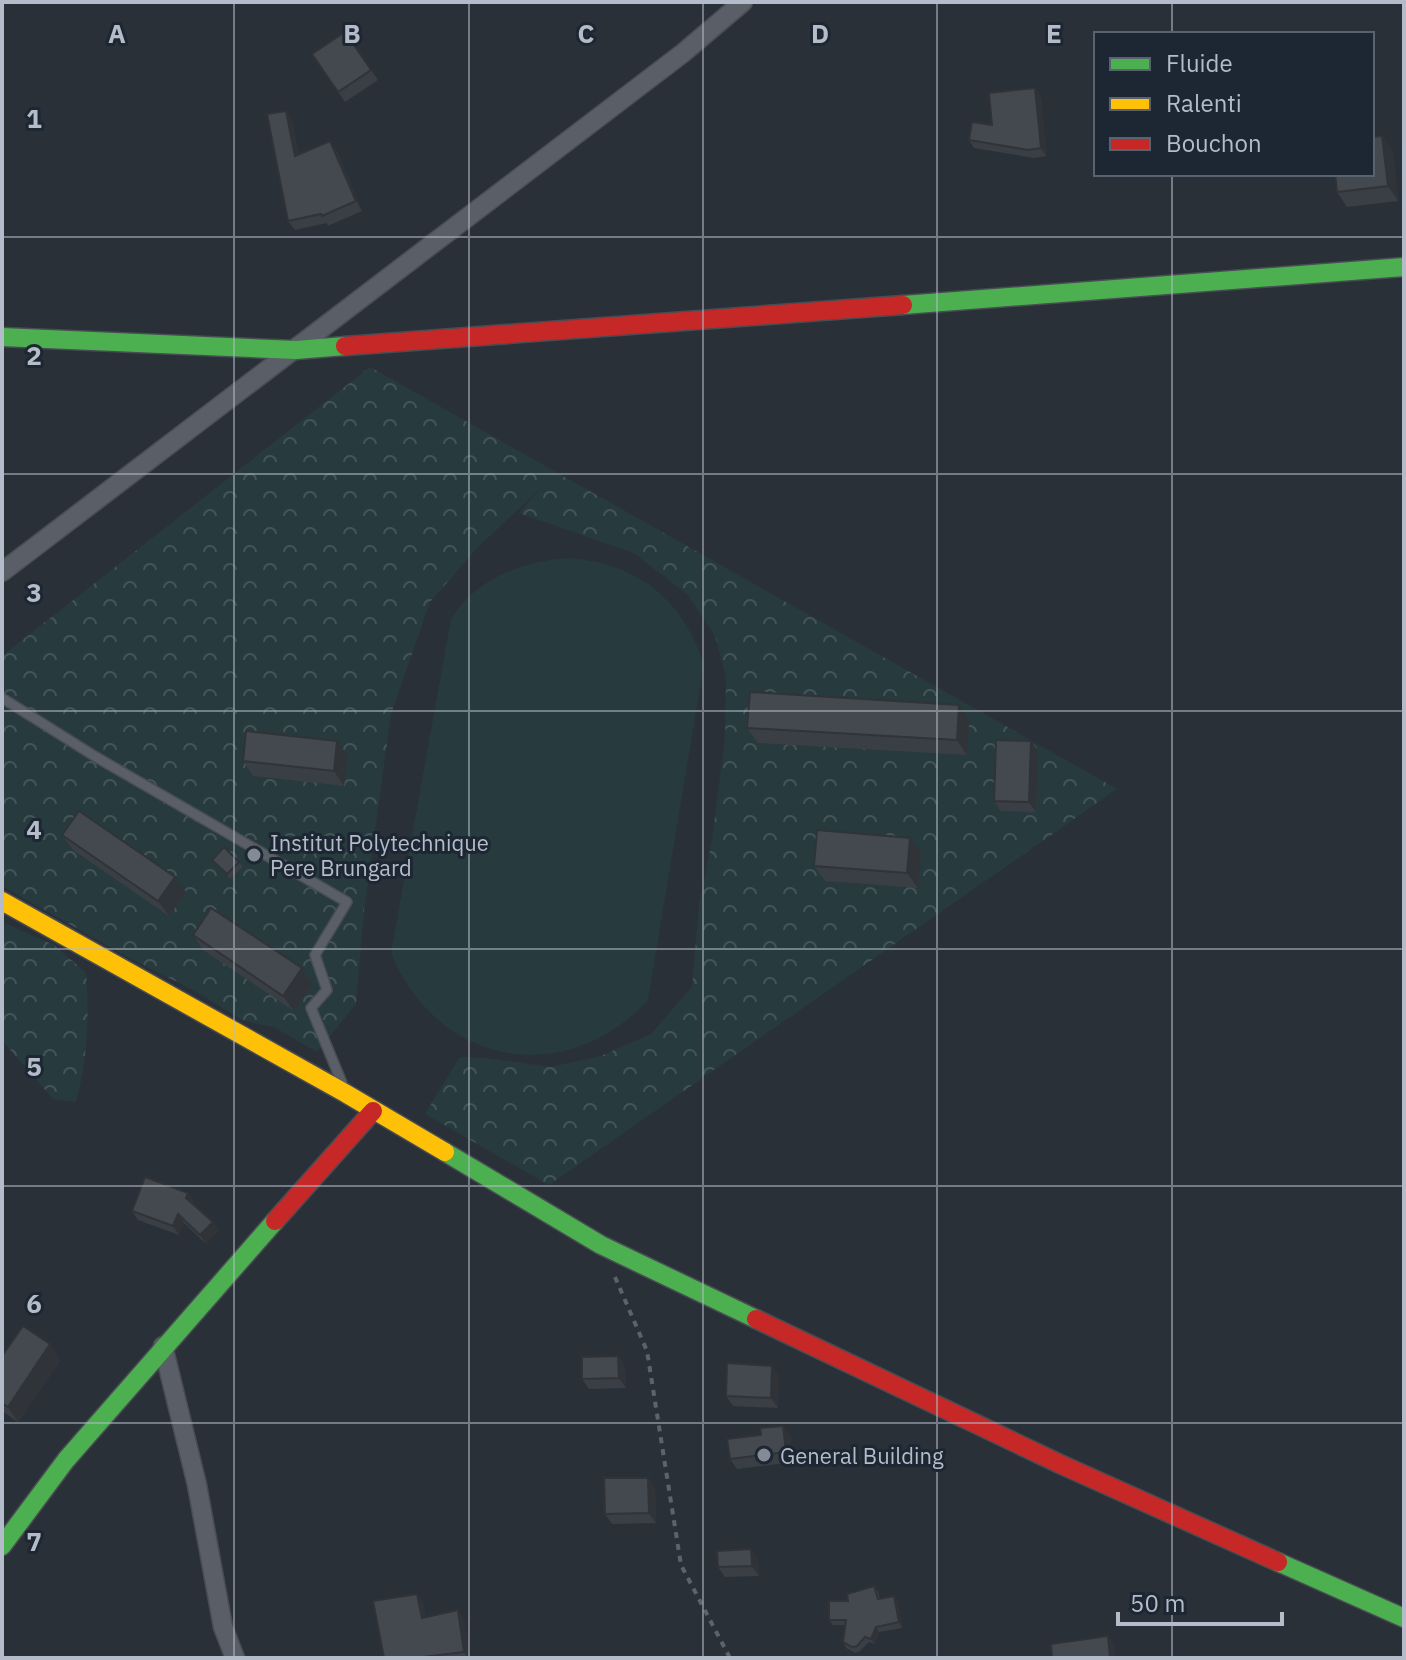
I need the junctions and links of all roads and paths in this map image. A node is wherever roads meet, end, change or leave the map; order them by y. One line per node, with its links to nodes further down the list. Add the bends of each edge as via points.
1 (743, 2): 4 (street)
2 (1404, 267): 4 (street)
3 (2, 337): 4 (street)
4 (296, 350): 5 (street)
5 (2, 572)
6 (2, 698): 8 (lane, via 347,902 315,955 327,990 311,1008)
7 (2, 901): 8 (street)
8 (345, 1093): 9 (street)
9 (373, 1111): 10 (street); 11 (street)
10 (601, 1245): 13 (street, via 1060,1464); 15 (path, via 647,1351 681,1565)
11 (163, 1346): 12 (street, via 66,1460); 14 (street, via 197,1485 223,1627)
12 (2, 1546)
13 (1404, 1618)
14 (235, 1658)
15 (730, 1658)

